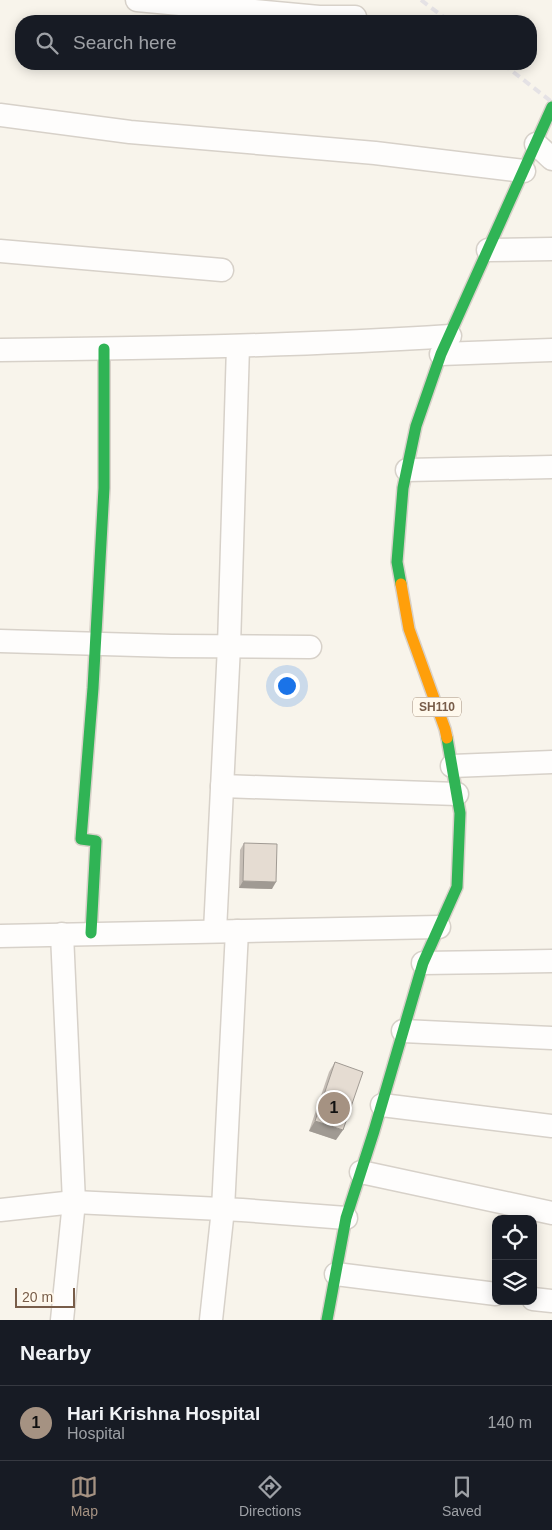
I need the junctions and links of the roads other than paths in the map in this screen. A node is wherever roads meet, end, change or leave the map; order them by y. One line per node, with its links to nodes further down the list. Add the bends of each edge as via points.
1 (137, 0): 2 (street)
2 (298, 15)
3 (552, 107): 5 (main road, SH110)
4 (0, 115): 7 (street, via 130,132 375,153)
5 (536, 144): 6 (street); 7 (main road, SH110)
6 (552, 159)
7 (524, 170): 9 (main road, SH110)
8 (552, 248): 9 (street)
9 (488, 250): 12 (main road, SH110)
10 (0, 251): 11 (street)
11 (222, 270)
12 (445, 345): 13 (street, via 365,342); 16 (street); 18 (main road, SH110, via 416,426)
13 (238, 346): 14 (street); 21 (street)
14 (104, 349): 15 (street); 20 (main road, via 104,488)
15 (0, 350)
16 (552, 350)
17 (552, 467): 18 (street)
18 (407, 470): 24 (main road, SH110, via 396,562 409,629 445,729)
19 (0, 641): 20 (street)
20 (95, 644): 21 (street); 30 (main road, via 81,839 96,840)
21 (229, 646): 22 (street); 25 (street)
22 (310, 647)
23 (552, 762): 24 (street)
24 (452, 766): 26 (main road, SH110)
25 (222, 786): 26 (street); 28 (street)
26 (457, 794): 27 (main road, SH110, via 460,813 457,887)
27 (439, 927): 29 (street); 34 (main road, SH110)
28 (214, 931): 29 (street); 30 (street)
29 (237, 931): 41 (street)
30 (91, 933): 31 (street)
31 (62, 934): 32 (street); 40 (street)
32 (0, 936)
33 (552, 962): 34 (street)
34 (423, 963): 35 (main road, SH110)
35 (403, 1031): 36 (street); 37 (main road, SH110)
36 (552, 1038)
37 (382, 1105): 38 (street); 39 (main road, SH110)
38 (552, 1126)
39 (361, 1172): 43 (street); 44 (main road, SH110)
40 (74, 1202): 41 (street); 42 (street); 49 (street)
41 (223, 1209): 44 (street); 50 (street)
42 (0, 1210)
43 (552, 1213)
44 (346, 1218): 45 (main road, SH110)
45 (336, 1274): 46 (street); 51 (main road, SH110)
46 (492, 1294)
47 (537, 1299): 48 (street)
48 (552, 1301)
49 (62, 1320)
50 (211, 1320)
51 (327, 1320)

